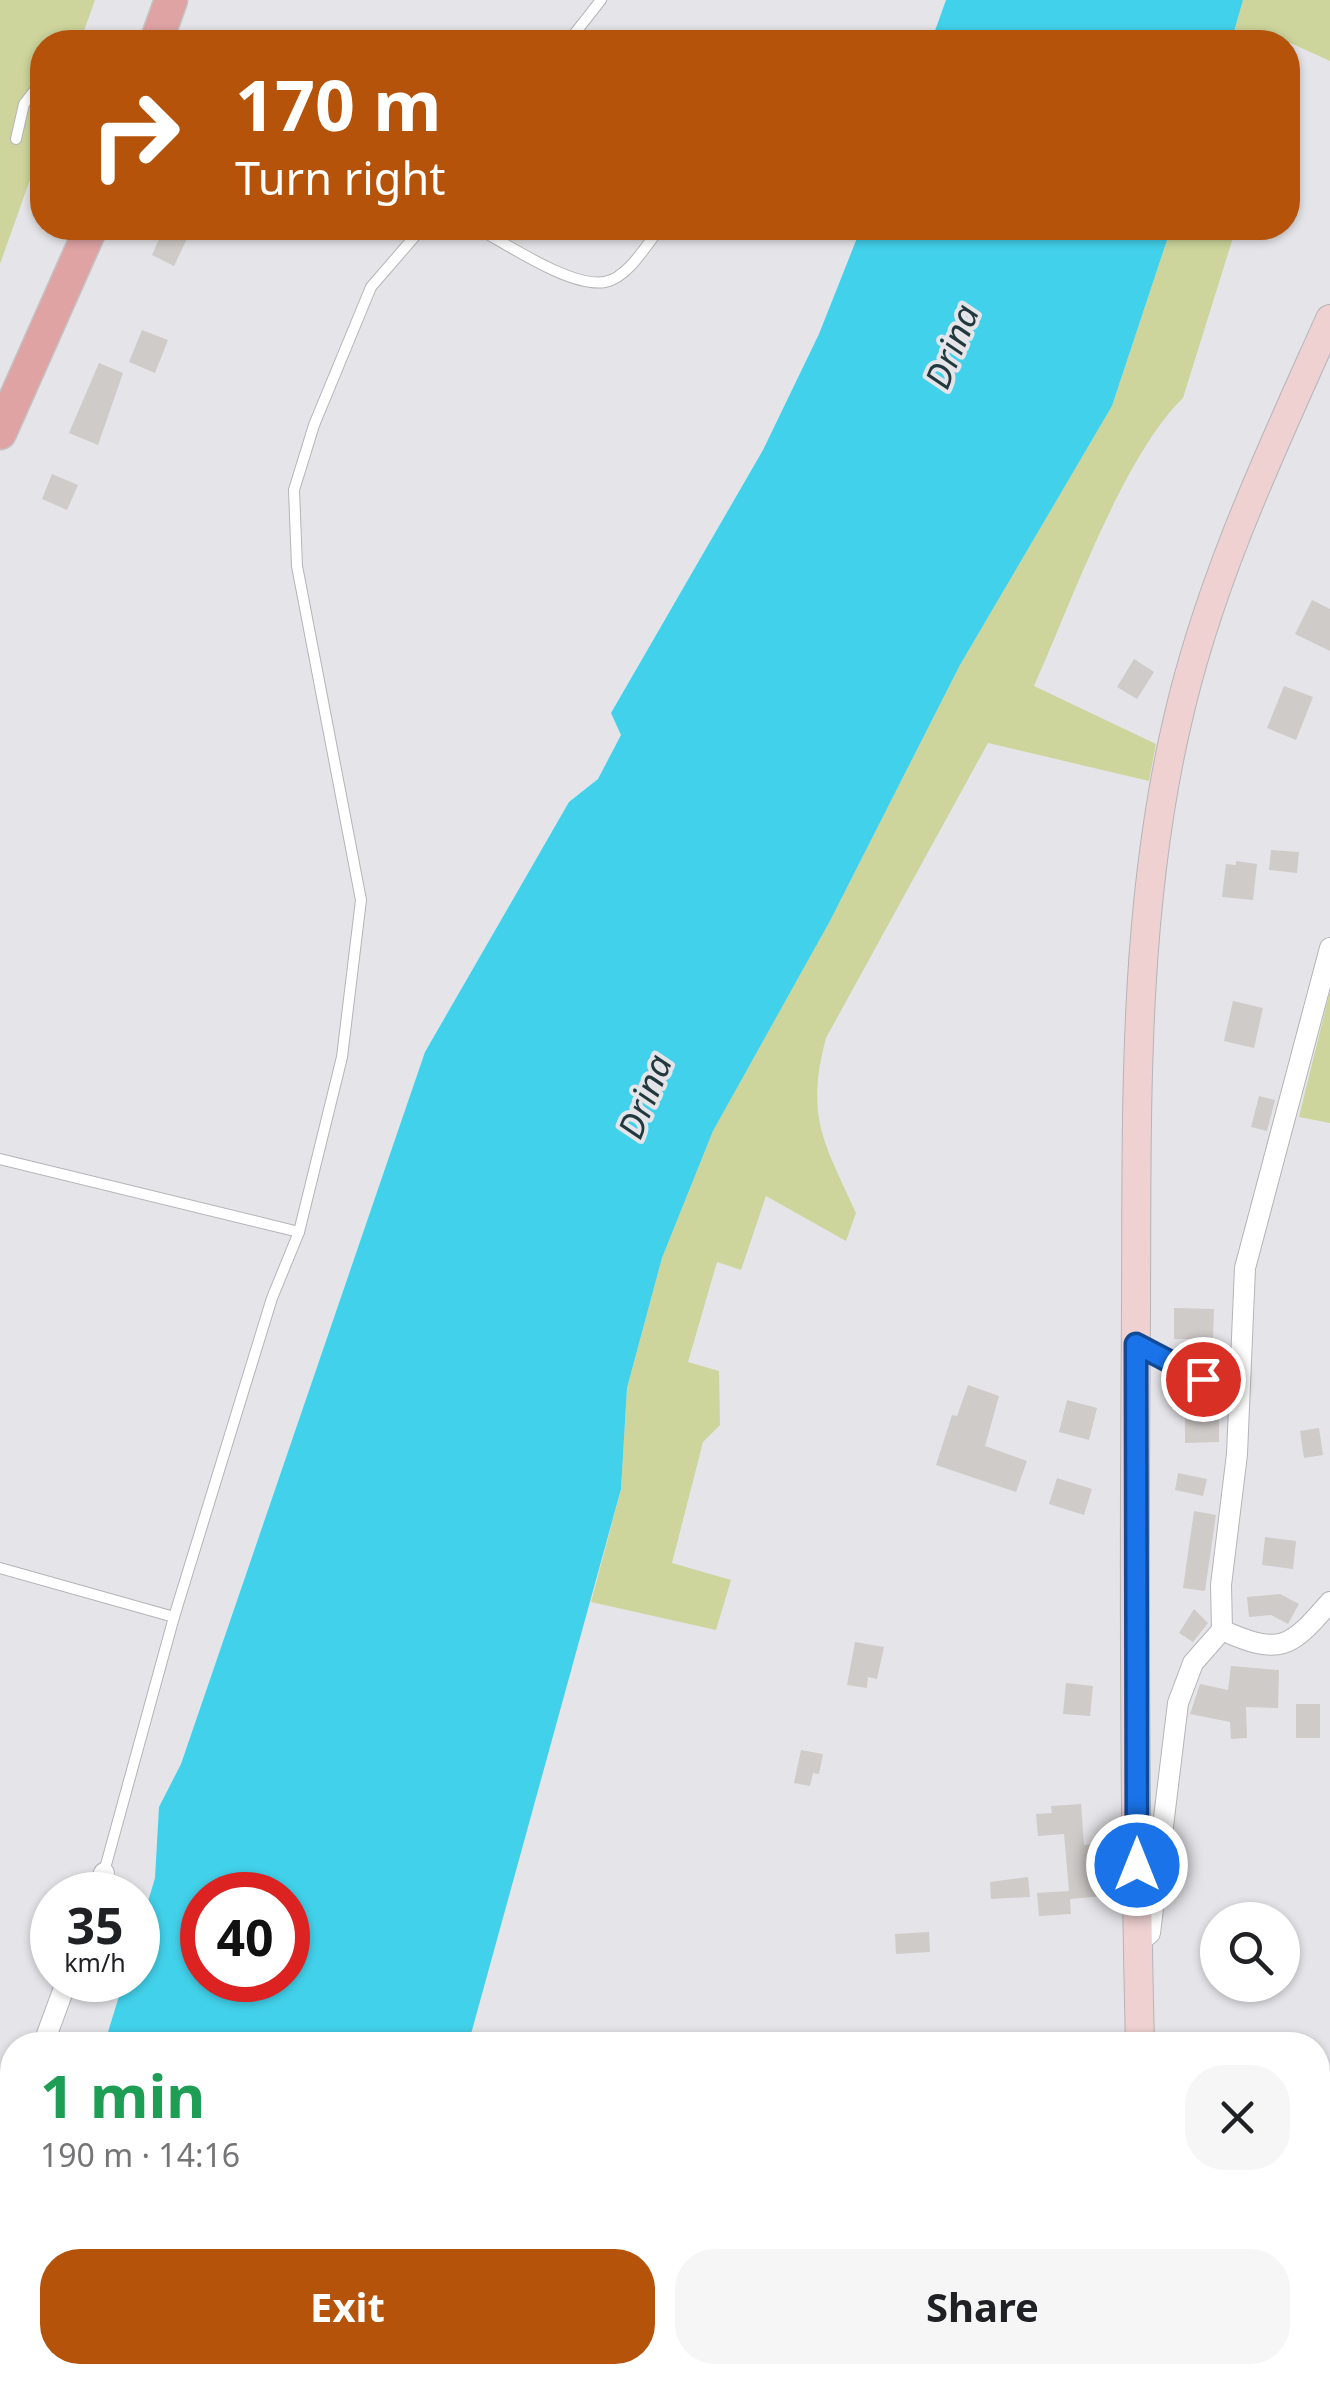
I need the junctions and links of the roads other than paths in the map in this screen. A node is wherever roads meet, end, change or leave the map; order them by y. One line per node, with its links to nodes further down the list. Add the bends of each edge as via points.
1 (171, 0): 3 (main road)
2 (601, 0): 4 (lane)
3 (160, 30)
4 (577, 30)
5 (30, 96): 6 (lane)
6 (16, 138)
7 (86, 240): 12 (main road)
8 (412, 240): 15 (lane, via 371,287 294,490 297,566 361,900 342,1057)
9 (500, 240): 10 (lane, via 574,278 606,282)
10 (650, 240)
11 (1330, 319): 16 (street, via 1232,544 1196,646 1161,798 1142,950)
12 (0, 433)
13 (1330, 948): 17 (street, via 1245,1268)
14 (0, 1159): 15 (lane)
15 (299, 1232): 20 (lane, via 272,1298)
16 (1136, 1344): 17 (street); 23 (street)
17 (1237, 1397): 21 (street)
18 (0, 1568): 20 (lane)
19 (1330, 1602): 21 (street, via 1296,1641 1246,1641)
20 (174, 1617): 22 (lane)
21 (1222, 1630): 23 (street, via 1193,1663 1178,1704 1150,1932)
22 (104, 1872)
23 (1138, 1945): 26 (street)
24 (59, 2002): 25 (street)
25 (48, 2032)
26 (1140, 2032)

